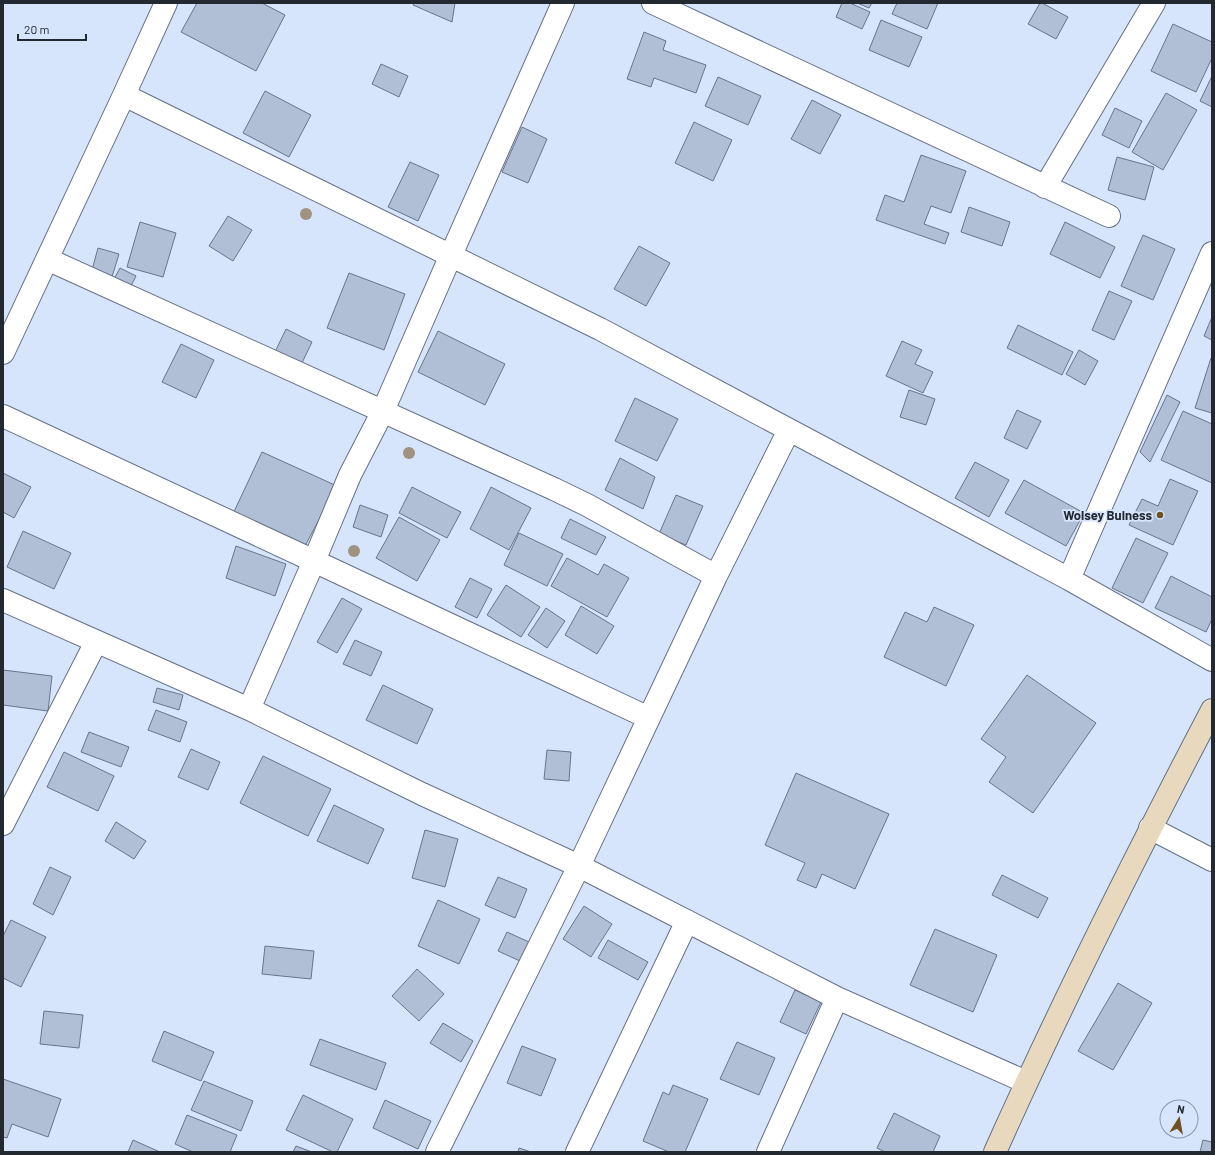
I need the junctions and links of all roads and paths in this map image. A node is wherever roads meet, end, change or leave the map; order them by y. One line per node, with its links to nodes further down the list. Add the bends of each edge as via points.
1 (166, 3): 5 (street)
2 (563, 3): 9 (street)
3 (653, 3): 6 (street)
4 (1154, 3): 6 (street)
5 (124, 95): 9 (street); 10 (street)
6 (1045, 187): 7 (street)
7 (1109, 216)
8 (1212, 253): 17 (street)
9 (451, 255): 12 (street); 14 (street, via 600,329)
10 (47, 259): 11 (street); 12 (street)
11 (3, 353)
12 (383, 411): 15 (street, via 350,475); 16 (street, via 587,505)
13 (3, 416): 15 (street)
14 (789, 430): 16 (street); 17 (street)
15 (314, 561): 21 (street); 23 (street)
16 (716, 576): 23 (street)
17 (1069, 579): 20 (street)
18 (3, 600): 19 (street)
19 (96, 642): 21 (street); 24 (street)
20 (1212, 660)
21 (249, 709): 27 (street, via 422,794)
22 (1212, 710): 25 (street)
23 (649, 718): 27 (street)
24 (3, 824)
25 (1150, 828): 26 (street); 30 (street)
26 (1212, 860)
27 (579, 866): 28 (street); 31 (street)
28 (687, 921): 29 (street); 32 (street)
29 (837, 998): 30 (street); 33 (street)
30 (1026, 1082): 34 (street)
31 (438, 1152)
32 (577, 1152)
33 (768, 1152)
34 (995, 1152)

